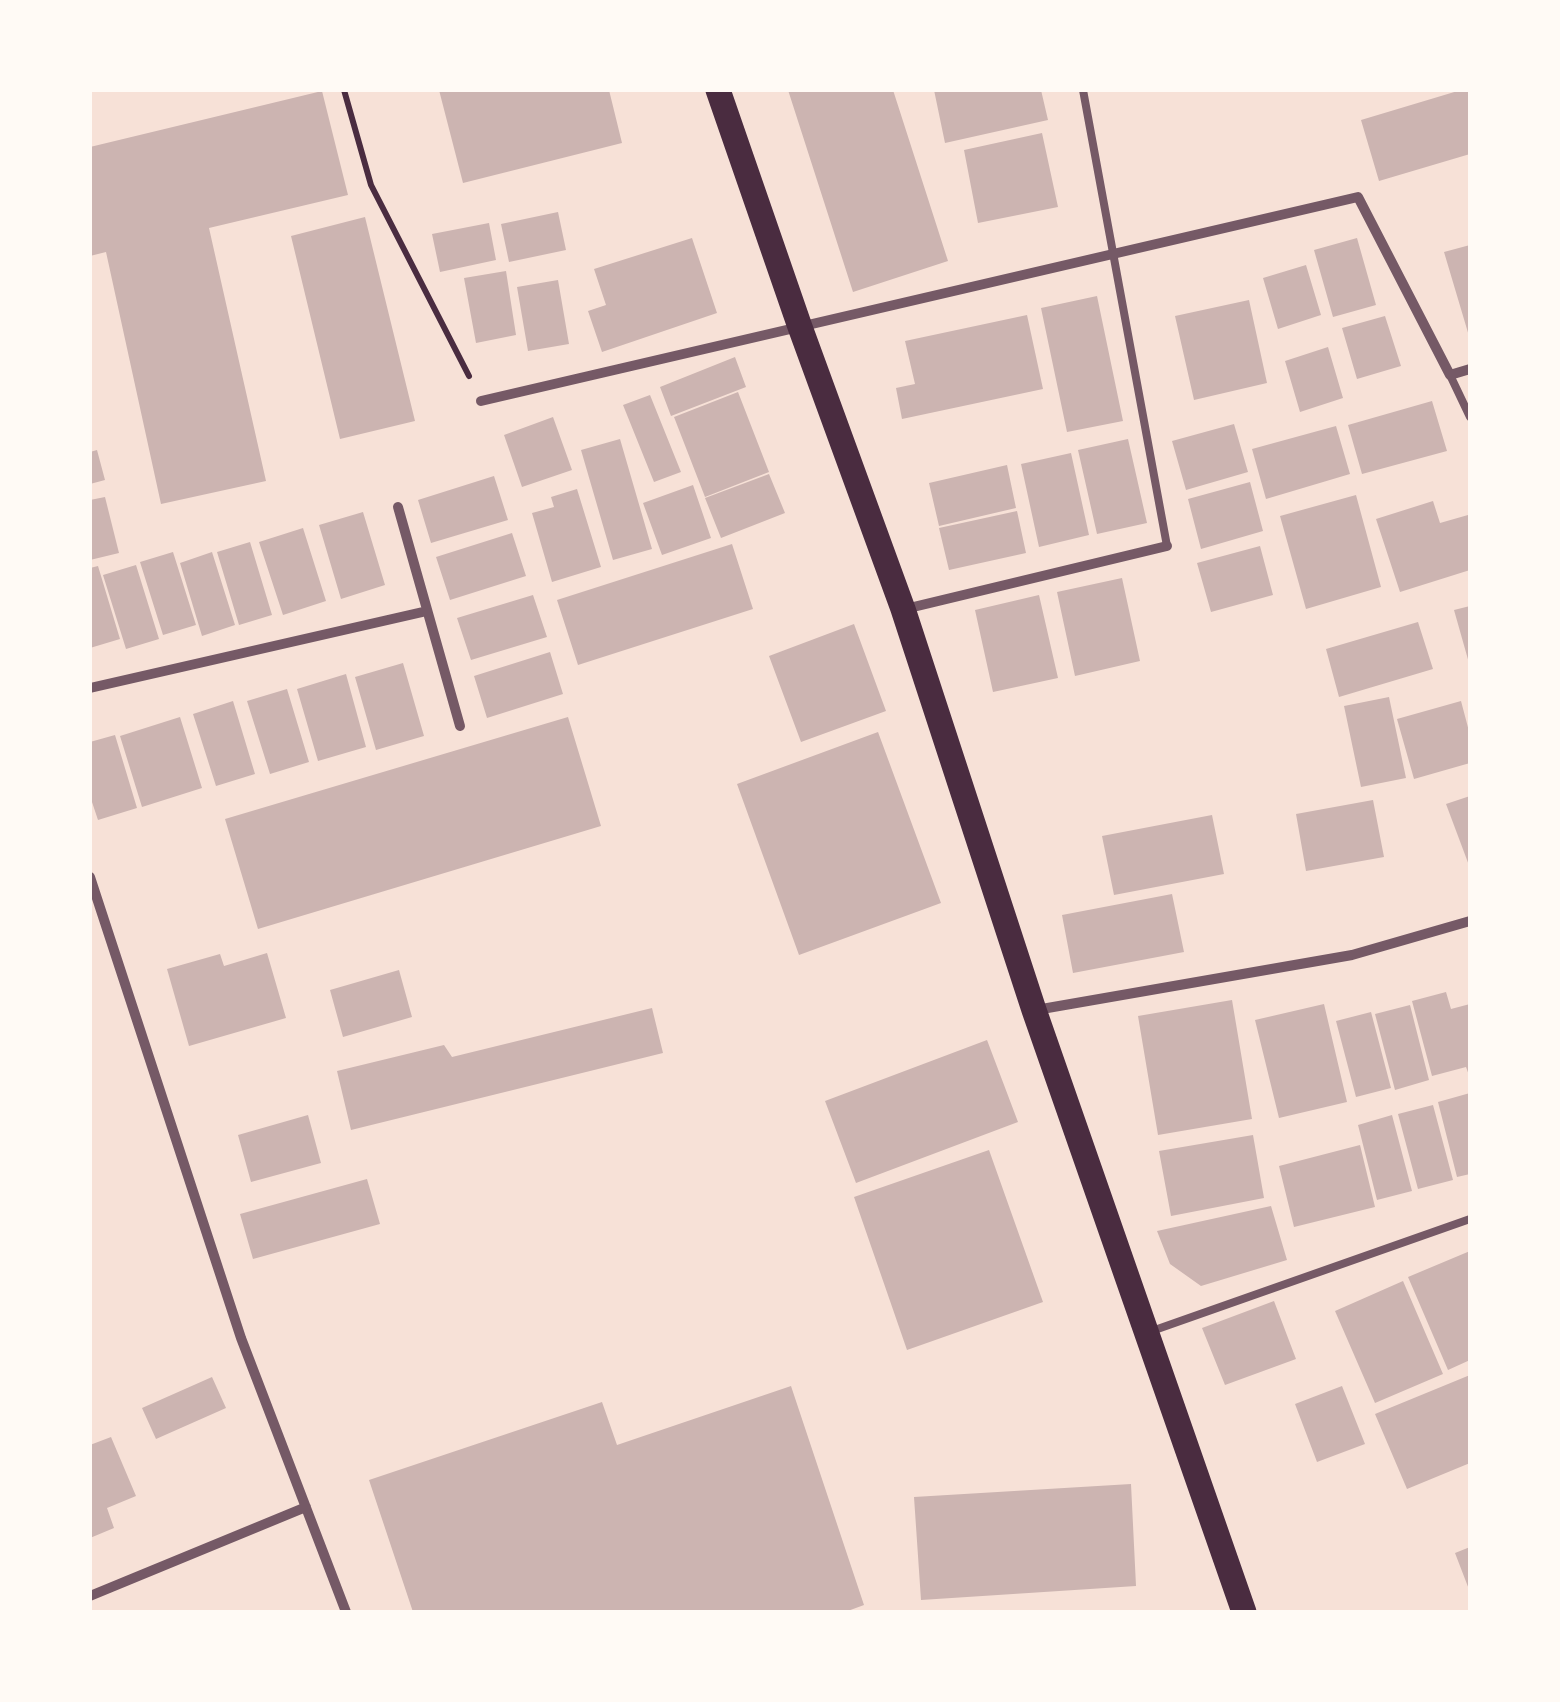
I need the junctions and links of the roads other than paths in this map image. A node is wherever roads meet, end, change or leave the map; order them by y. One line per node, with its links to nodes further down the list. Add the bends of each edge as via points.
1 (718, 90): 4 (main road)
2 (1083, 90): 3 (lane)
3 (1113, 254): 4 (street); 6 (street, via 1358,197); 10 (lane)
4 (800, 327): 7 (street); 11 (main road)
5 (1470, 369): 6 (street)
6 (1450, 375): 8 (lane)
7 (482, 400)
8 (1470, 416)
9 (398, 507): 12 (street)
10 (1167, 546): 11 (street)
11 (903, 609): 17 (main road)
12 (428, 611): 13 (street); 14 (street)
13 (90, 688)
14 (460, 726)
15 (90, 877): 20 (street, via 241,1338)
16 (1470, 920): 17 (street, via 1352,955)
17 (1034, 1010): 19 (main road)
18 (1470, 1219): 19 (lane)
19 (1147, 1333): 23 (main road)
20 (306, 1507): 21 (street); 22 (street)
21 (90, 1596)
22 (346, 1612)
23 (1244, 1612)

